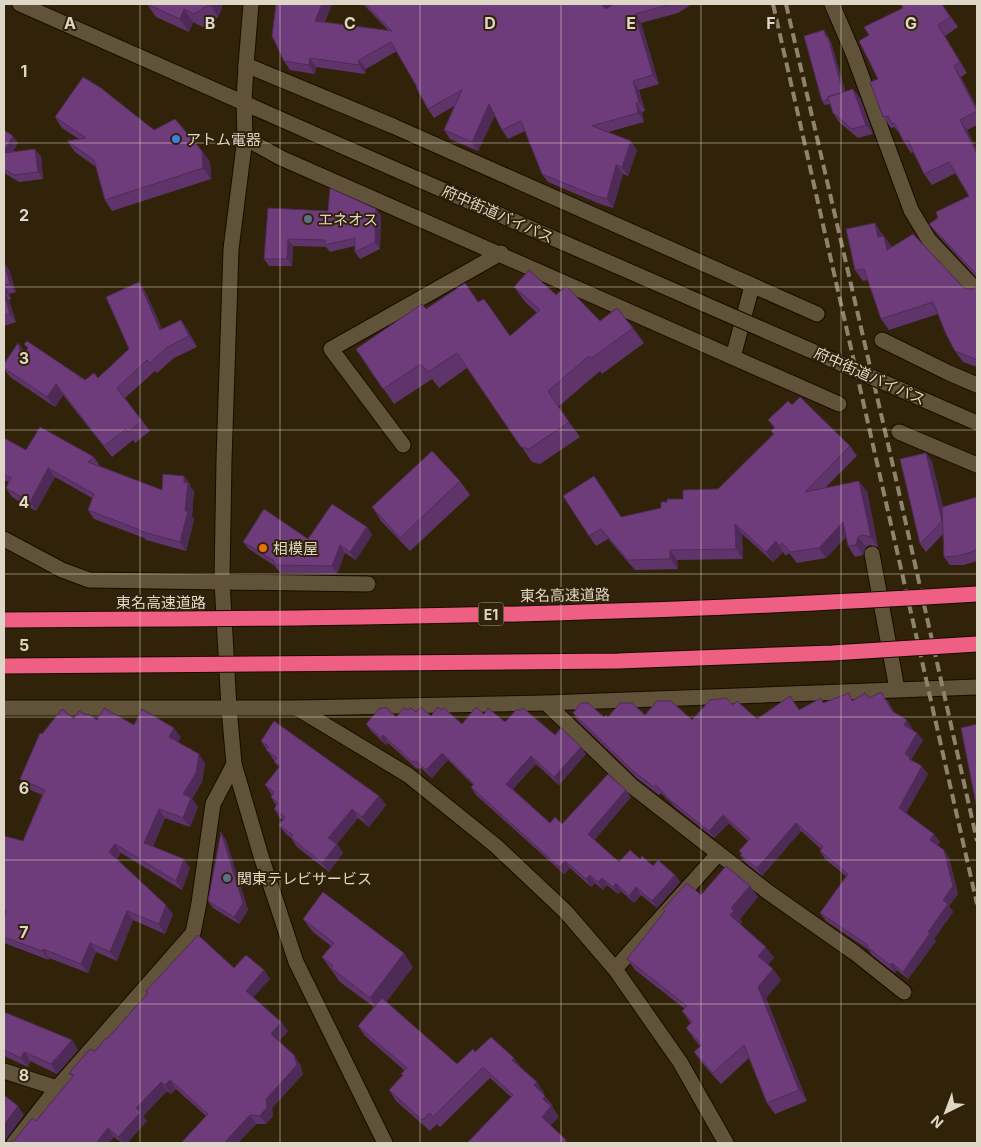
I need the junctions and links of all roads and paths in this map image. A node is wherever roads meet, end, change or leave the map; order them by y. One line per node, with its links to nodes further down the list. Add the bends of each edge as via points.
1 (20, 4): 5 (street, 府中街道バイパス)
2 (251, 4): 4 (street)
3 (832, 4): 9 (street, via 911,210 929,240)
4 (246, 65): 5 (street); 8 (street, via 393,126)
5 (244, 101): 6 (street); 15 (street, 府中街道バイパス, bridge)
6 (245, 138): 7 (street, via 281,158); 21 (street, via 231,248)
7 (501, 253): 12 (street); 17 (street, via 331,349)
8 (752, 286): 10 (street); 12 (street)
9 (977, 291)
10 (817, 314)
11 (882, 340): 13 (street)
12 (733, 357): 14 (street)
13 (977, 385)
14 (839, 404)
15 (977, 423)
16 (899, 432): 18 (street)
17 (403, 445)
18 (977, 465)
19 (4, 539): 21 (street, via 62,570 89,580)
20 (872, 554): 28 (street)
21 (222, 581): 22 (street); 31 (street)
22 (368, 584)
23 (977, 594): 24 (highway, 東名高速道路 / E1, bridge, via 615,612)
24 (4, 620)
25 (977, 644): 26 (highway, bridge, via 618,661)
26 (4, 666)
27 (977, 687): 28 (street)
28 (896, 689): 29 (street)
29 (546, 703): 32 (street); 34 (street, via 632,786)
30 (4, 708): 31 (street)
31 (229, 708): 32 (street); 33 (street)
32 (297, 708): 35 (street, via 408,776 496,846 566,912)
33 (234, 764): 38 (street, via 213,804 193,933); 40 (street, via 296,962)
34 (718, 854): 35 (street); 36 (street)
35 (615, 969): 41 (street, via 680,1062)
36 (904, 992)
37 (4, 1071): 38 (street)
38 (57, 1088): 39 (street)
39 (14, 1143)
40 (385, 1143)
41 (726, 1143)

